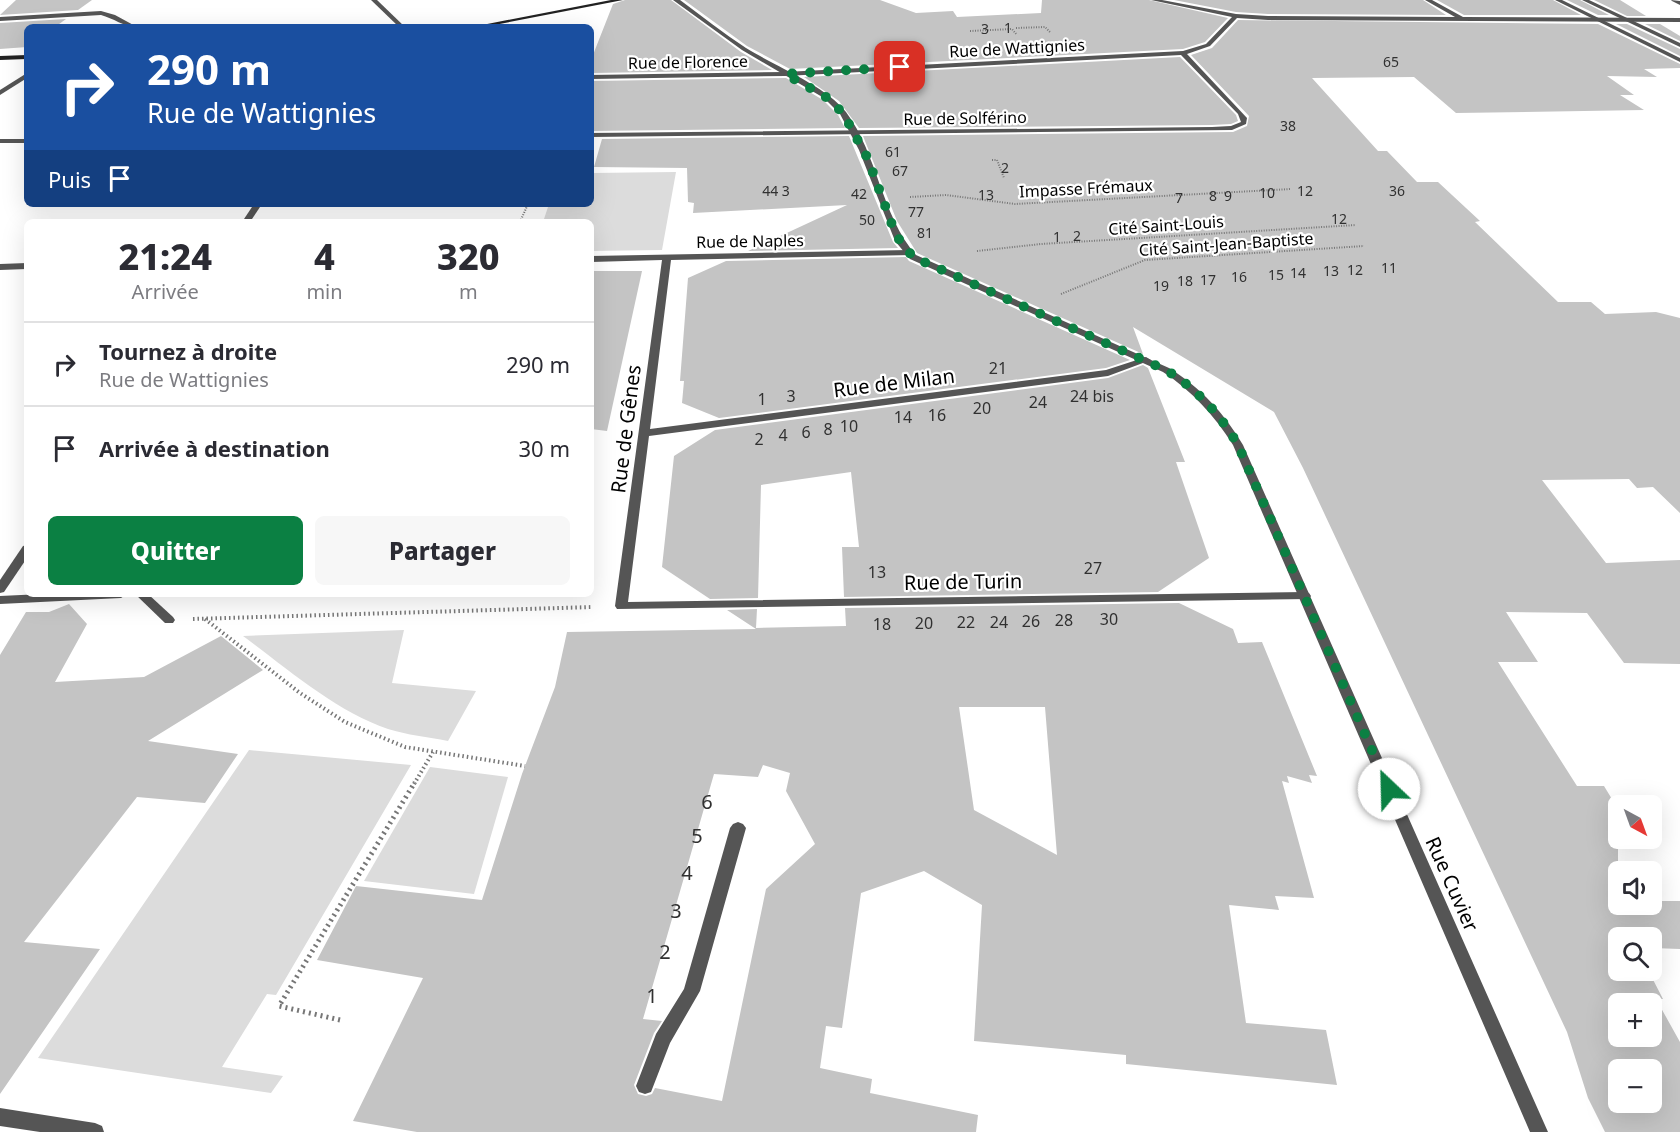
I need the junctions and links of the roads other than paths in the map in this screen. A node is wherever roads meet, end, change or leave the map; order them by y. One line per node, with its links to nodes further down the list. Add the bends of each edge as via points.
1 (375, 0): 17 (street)
2 (620, 0): 18 (main road)
3 (676, 0): 24 (street, Rue Cuvier)
4 (1154, 0): 10 (street)
5 (1428, 0): 12 (street)
6 (1558, 0): 13 (street)
7 (1585, 0): 14 (street)
8 (1674, 0): 9 (street)
9 (1680, 3)
10 (1236, 16): 12 (street); 20 (street, Rue de Wattignies, via 1211,44)
11 (0, 19): 16 (street, via 101,13)
12 (1462, 20): 13 (street)
13 (1599, 20): 14 (street); 23 (street)
14 (1627, 20): 15 (street); 19 (street)
15 (1680, 20)
16 (128, 24)
17 (399, 24)
18 (491, 24)
19 (1680, 45)
20 (1183, 52): 24 (street, Rue de Wattignies); 28 (street, Rue de Solférino, via 1240,113 1244,123 1212,129)
21 (24, 57): 22 (main road)
22 (0, 58)
23 (1680, 60)
24 (785, 74): 25 (street, Rue de Florence); 28 (street, Rue Cuvier, via 832,102)
25 (594, 76)
26 (24, 77): 27 (street)
27 (0, 93)
28 (853, 133): 29 (street, Rue de Solférino); 32 (street, Rue Cuvier, via 868,159 894,230)
29 (594, 135)
30 (0, 141): 31 (street)
31 (24, 141)
32 (909, 253): 33 (street, Rue de Naples); 37 (street, Rue Cuvier)
33 (667, 258): 34 (street, Rue de Naples); 38 (street, Rue de Gênes)
34 (594, 259)
35 (24, 266): 36 (street)
36 (0, 267)
37 (1146, 360): 38 (street, Rue de Milan, via 1108,373); 41 (street, Rue Cuvier, via 1203,397 1229,429)
38 (644, 434): 45 (street, Rue de Gênes)
39 (24, 553): 40 (street)
40 (0, 589)
41 (1305, 596): 45 (street, Rue de Turin); 51 (street, Rue Cuvier)
42 (60, 597): 44 (street)
43 (144, 597): 46 (street)
44 (0, 600)
45 (621, 606)
46 (169, 620)
47 (738, 828): 48 (street, via 692,991 662,1040)
48 (645, 1086)
49 (0, 1117): 50 (street)
50 (95, 1132)
51 (1539, 1132)

